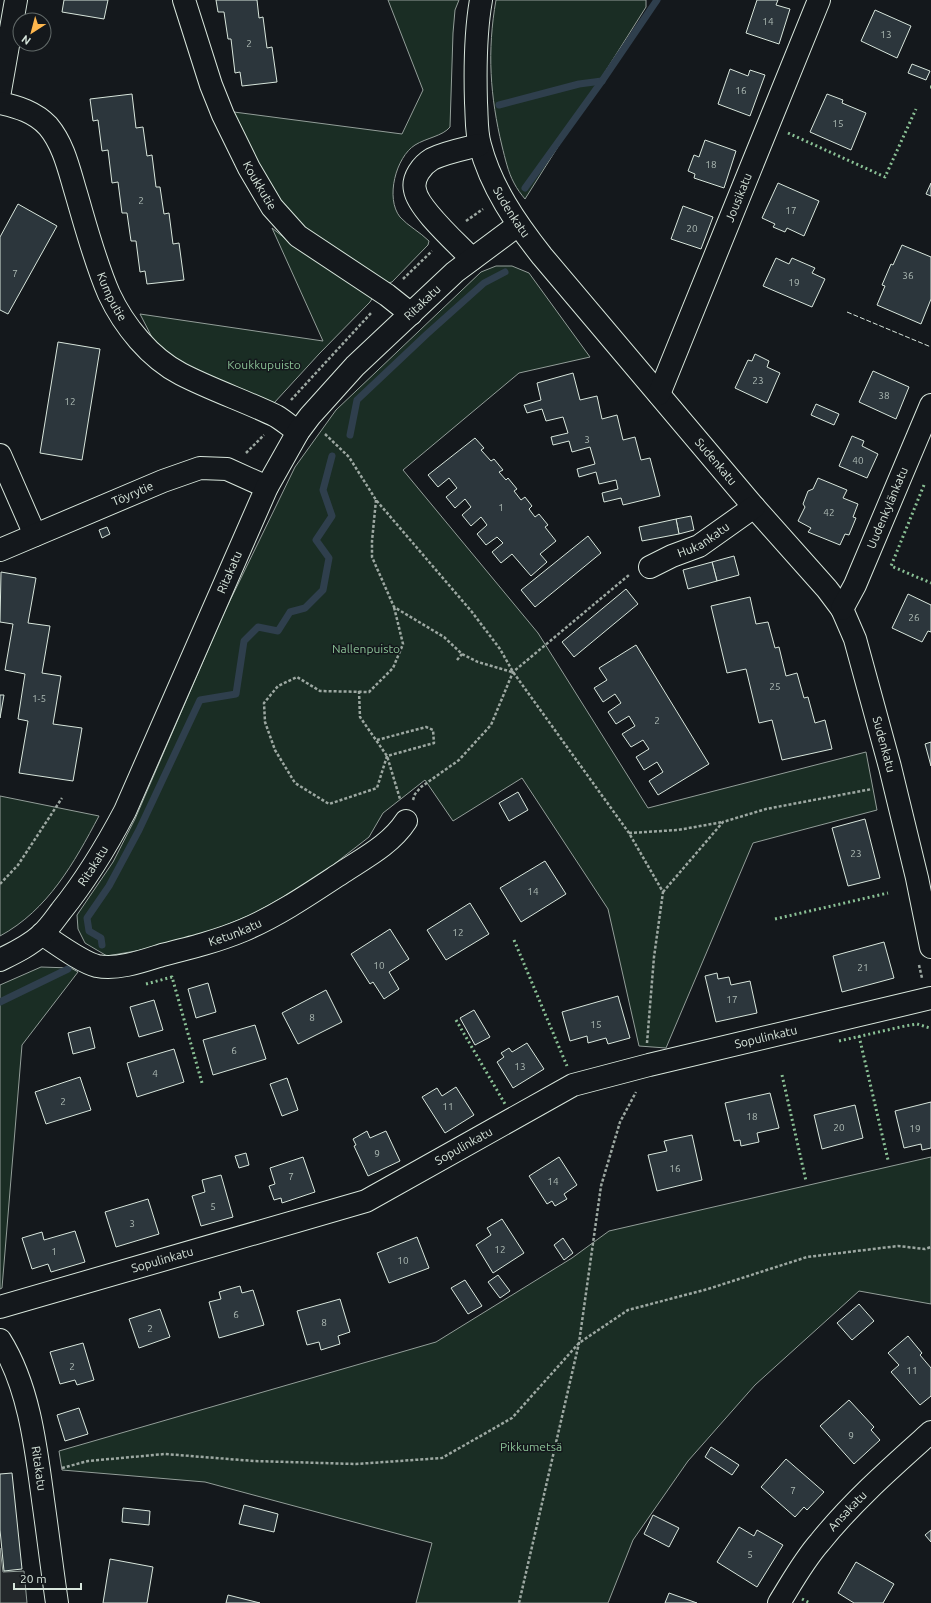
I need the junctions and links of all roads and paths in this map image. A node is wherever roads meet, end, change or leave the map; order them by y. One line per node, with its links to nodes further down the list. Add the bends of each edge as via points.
1 (16, 0): 5 (street)
2 (184, 0): 10 (street, Koukkutie, via 222,115 248,168 272,207 298,236 387,295)
3 (481, 0): 7 (street, Sudenkatu, via 475,74)
4 (819, 0): 11 (street, Jousikatu)
5 (0, 91)
6 (0, 103): 14 (street, Kumputie, via 19,107 35,115 47,125 57,139 110,294 138,338 156,357 180,374)
7 (479, 145): 8 (street, Sudenkatu, via 500,194); 9 (street, via 430,160 418,174 415,182 415,190 425,208)
8 (518, 226): 9 (street, Ritakatu); 11 (street, Sudenkatu)
9 (472, 259): 10 (street, Ritakatu)
10 (411, 314): 15 (street, Ritakatu, via 355,366)
11 (659, 394): 20 (street, Sudenkatu)
12 (294, 397): 15 (path)
13 (931, 405): 25 (street, Uudenkylänkatu, via 855,586)
14 (277, 417): 15 (street, Kumputie); 17 (path, via 260,440)
15 (304, 424): 18 (street, Ritakatu); 19 (path, via 322,431 349,457)
16 (0, 455): 21 (street)
17 (227, 468): 18 (street, Töyrytie); 21 (street, Töyrytie, via 200,468 184,473)
18 (267, 487): 39 (street, Ritakatu, via 117,826 92,870)
19 (376, 500): 24 (path, via 372,557); 28 (path, via 472,612 500,649)
20 (754, 507): 23 (street, Hukankatu, via 699,546); 25 (street, Sudenkatu)
21 (35, 535): 22 (street, Töyrytie)
22 (0, 550)
23 (650, 568): 28 (path, via 630,574)
24 (394, 608): 26 (path, via 444,637); 29 (path, via 403,644 393,668 369,692)
25 (842, 609): 40 (street, Sudenkatu, via 856,639 917,878)
26 (462, 654): 27 (path); 28 (path, via 478,662)
27 (457, 660)
28 (513, 672): 34 (path, via 491,725 459,760 421,787 415,794); 36 (path)
29 (359, 692): 30 (path, via 360,717); 31 (path, via 320,691 297,677 278,686 264,703 265,722 275,750 295,783 329,804 377,788)
30 (377, 740): 31 (path); 31 (path, via 426,727 433,730 434,743)
31 (387, 756): 34 (path)
32 (880, 787): 35 (path, via 766,809)
33 (62, 798): 37 (path, via 18,865)
34 (406, 821): 39 (street, Ketunkatu, via 399,832 376,852 280,912 243,930 200,945 146,960 108,967 88,962)
35 (723, 822): 36 (path, via 678,830); 38 (path)
36 (629, 833): 38 (path)
37 (0, 884)
38 (663, 892): 43 (path)
39 (42, 934): 41 (street, Ritakatu, via 18,952)
40 (925, 954): 42 (path)
41 (0, 960)
42 (929, 998): 43 (street, Sopulinkatu)
43 (644, 1066): 45 (street, Sopulinkatu, via 573,1085 366,1201); 47 (path, via 642,1082 620,1122 601,1186)
44 (931, 1247): 47 (path, via 925,1249 898,1246 807,1257 708,1289 628,1310)
45 (0, 1307)
46 (0, 1340): 49 (street, Ritakatu, via 24,1396)
47 (579, 1343): 49 (path, via 512,1418 442,1458 356,1464 254,1461 165,1454 88,1461); 51 (path)
48 (931, 1432): 52 (street, Ansakatu, via 839,1519 807,1559)
49 (40, 1474): 50 (street, Ritakatu)
50 (57, 1603)
51 (519, 1603)
52 (779, 1603)

